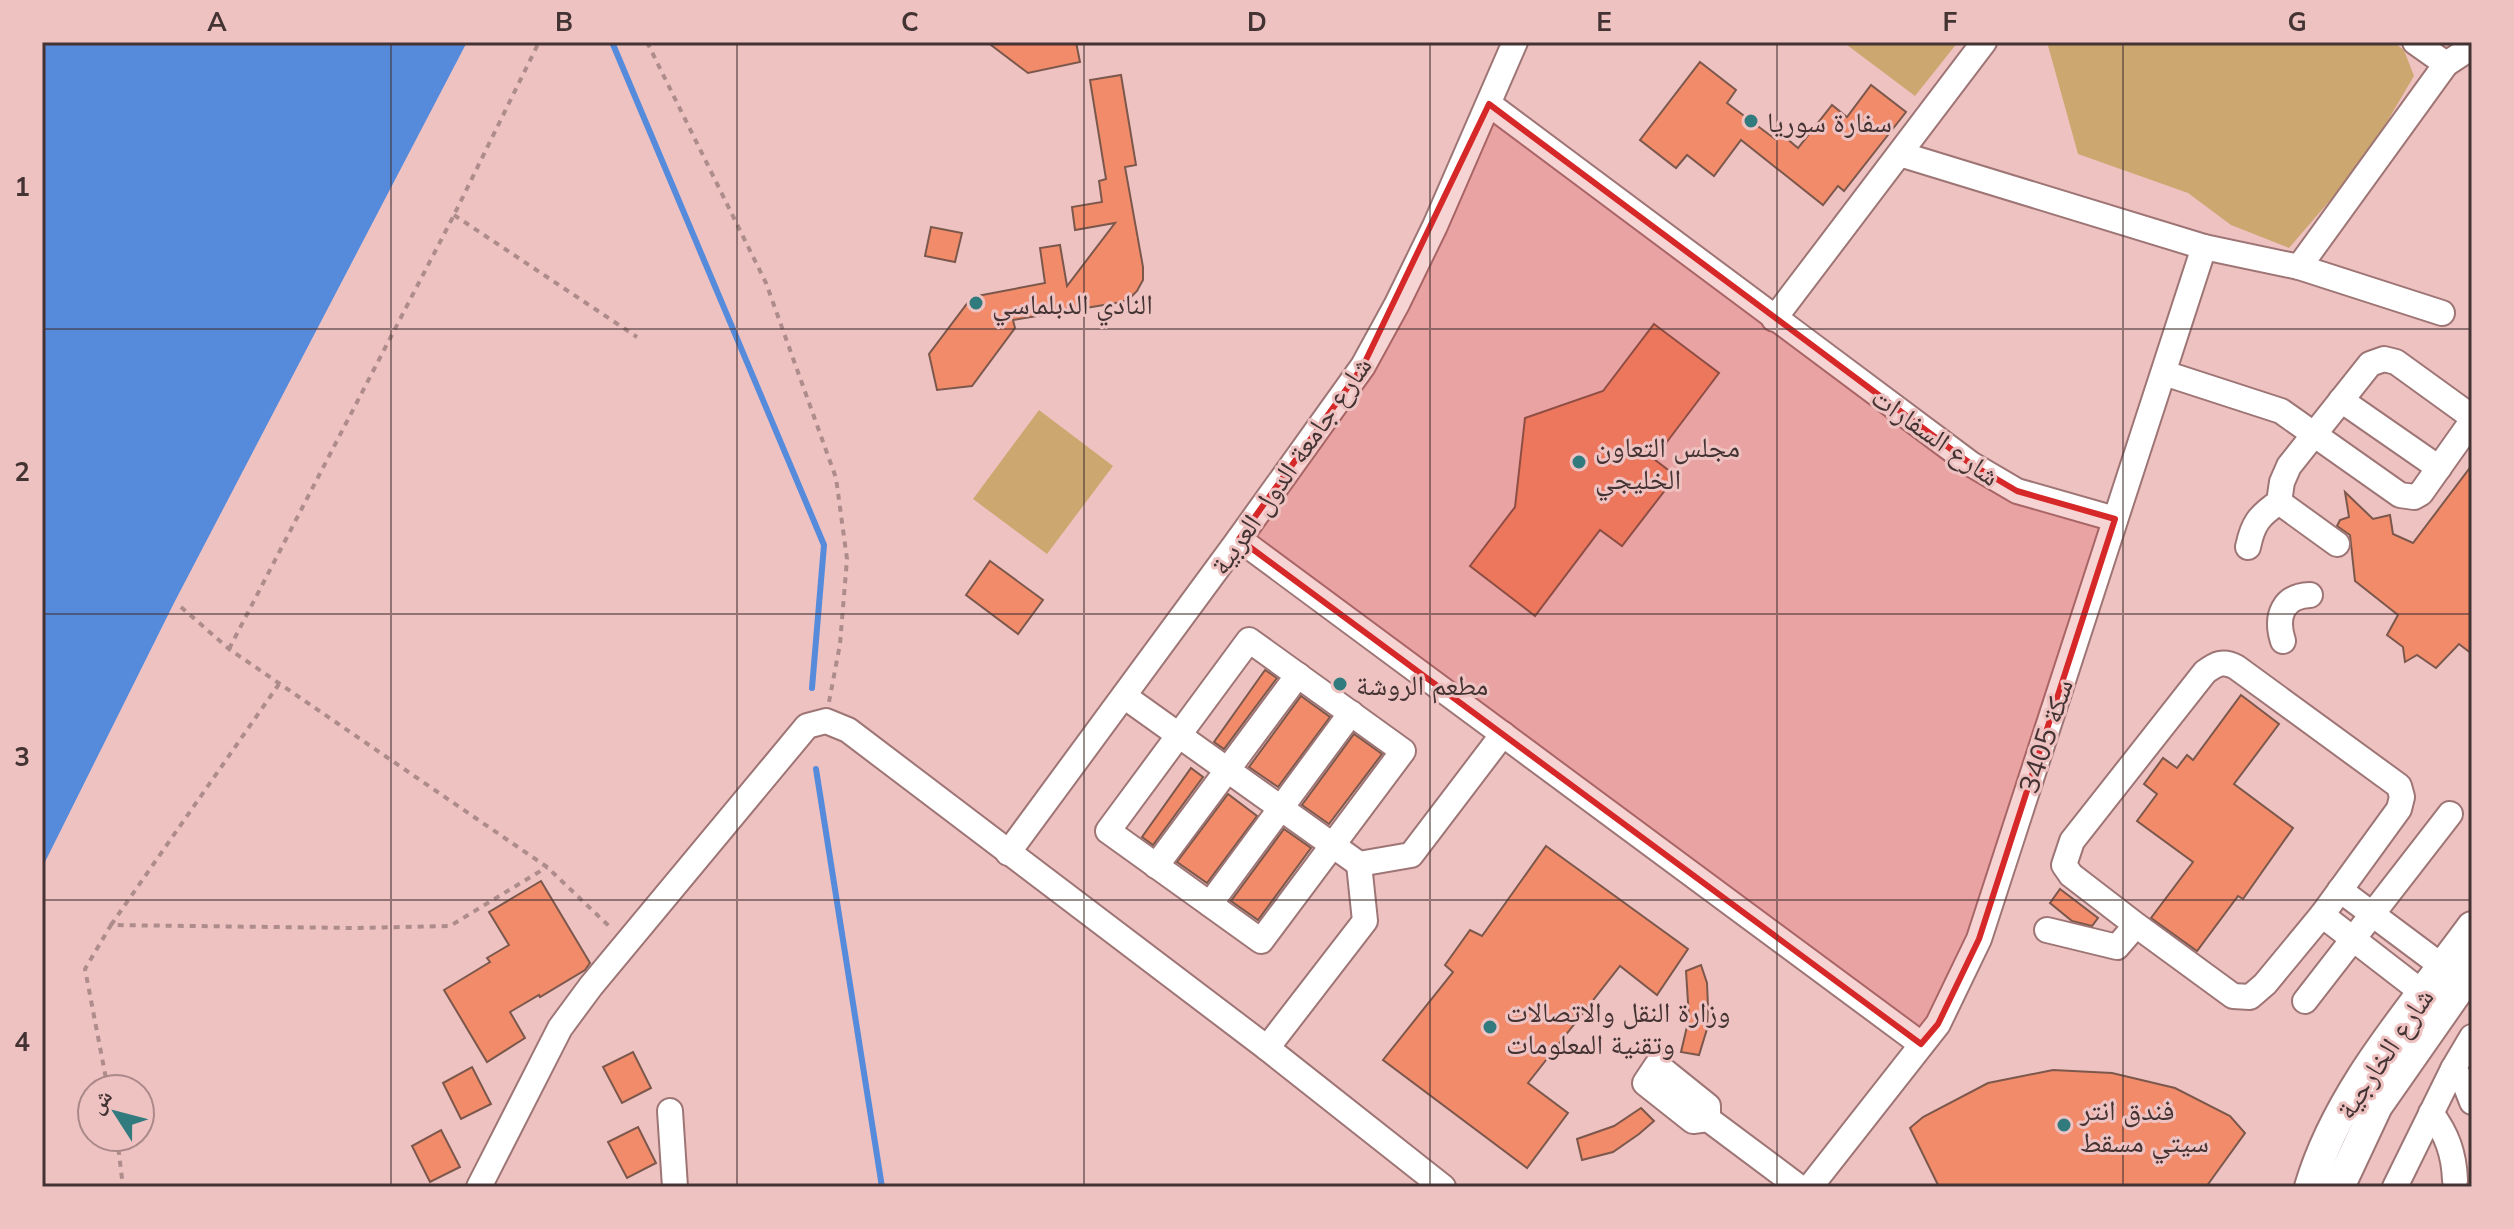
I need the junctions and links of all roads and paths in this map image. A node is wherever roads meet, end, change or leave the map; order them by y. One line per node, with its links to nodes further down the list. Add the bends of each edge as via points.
1 (539, 42): 10 (path)
2 (647, 42): 34 (path, via 766,283 836,478 847,559)
3 (1515, 42): 8 (street, شارع جامعة الدول العربية)
4 (1984, 42): 9 (street)
5 (2415, 42): 7 (street)
6 (2472, 47): 7 (street)
7 (2446, 64): 12 (street)
8 (1489, 104): 14 (street, شارع السفارات); 23 (street, شارع جامعة الدول العربية, via 1404,291 1363,366)
9 (1900, 154): 11 (street); 14 (street)
10 (454, 215): 15 (path); 29 (path)
11 (2204, 247): 12 (street); 16 (street, سكة 3405)
12 (2299, 267): 13 (street)
13 (2442, 313)
14 (1774, 319): 22 (street, شارع السفارات, via 1971,464 2017,491)
15 (637, 337)
16 (2164, 373): 19 (street, via 2281,411); 22 (street, سكة 3405)
17 (2341, 400): 18 (street, via 2370,364 2384,359 2407,369); 19 (street); 20 (street)
18 (2472, 419): 20 (street)
19 (2313, 433): 20 (street, via 2400,495 2421,493); 21 (street, via 2289,466)
20 (2439, 468)
21 (2279, 502): 24 (street); 25 (street, via 2252,527)
22 (2115, 519): 59 (street, سكة 3405, via 1979,939 1938,1024)
23 (1239, 539): 32 (street, شارع جامعة الدول العربية); 35 (street)
24 (2337, 544)
25 (2248, 547)
26 (2310, 595): 28 (street, via 2289,600 2282,608)
27 (181, 607): 29 (path)
28 (2283, 641)
29 (229, 649): 31 (path)
30 (1298, 675): 33 (street); 36 (street, via 1249,640); 37 (street)
31 (279, 684): 44 (path); 49 (path)
32 (1124, 696): 36 (street); 41 (street, شارع جامعة الدول العربية)
33 (1351, 713): 38 (street); 40 (street, via 1403,751)
34 (826, 721): 41 (street, via 848,730); 54 (street, via 807,726)
35 (1503, 734): 42 (street, via 1411,855); 59 (street)
36 (1179, 735): 37 (street); 43 (street, via 1108,831)
37 (1228, 770): 38 (street); 43 (street)
38 (1281, 808): 40 (street); 46 (street)
39 (2450, 814): 47 (street)
40 (1333, 845): 42 (street); 46 (street, via 1261,941)
41 (1008, 853): 60 (street)
42 (1359, 864): 60 (street, via 1365,921)
43 (1156, 866): 46 (street)
44 (547, 867): 49 (path, via 450,926); 54 (path)
45 (2340, 890): 47 (street); 48 (street); 50 (street, via 2399,809 2399,786 2236,667 2215,664 2067,852 2064,865 2071,875)
46 (1210, 904)
47 (2372, 914): 53 (street); 55 (street)
48 (2322, 915): 50 (street, via 2250,997 2233,996); 53 (street)
49 (111, 925): 62 (path, via 85,969)
50 (2136, 925): 52 (street, via 2117,947)
51 (2472, 927): 55 (main road, شارع الخارجية)
52 (2047, 930)
53 (2353, 939): 56 (street); 57 (street)
54 (627, 943): 70 (street, via 560,1028)
55 (2457, 968): 56 (main road, شارع الخارجية); 76 (main road, شارع الخارجية, via 2377,1106)
56 (2423, 993): 75 (main road, شارع الخارجية, via 2354,1091)
57 (2305, 1001)
58 (2472, 1037): 61 (street)
59 (1921, 1044): 74 (street, سكة 3405)
60 (1267, 1048): 72 (street)
61 (2453, 1069): 63 (street); 65 (street)
62 (105, 1073)
63 (2472, 1102)
64 (670, 1111): 71 (street)
65 (2431, 1113): 67 (street); 67 (street, via 2452,1151 2455,1180 2436,1153)
66 (1708, 1119): 73 (street)
67 (2417, 1142): 77 (street)
68 (119, 1153): 69 (path)
69 (123, 1187)
70 (479, 1187)
71 (675, 1187)
72 (1443, 1187)
73 (1799, 1187)
74 (1810, 1187)
75 (2310, 1187)
76 (2339, 1187)
77 (2395, 1187)

